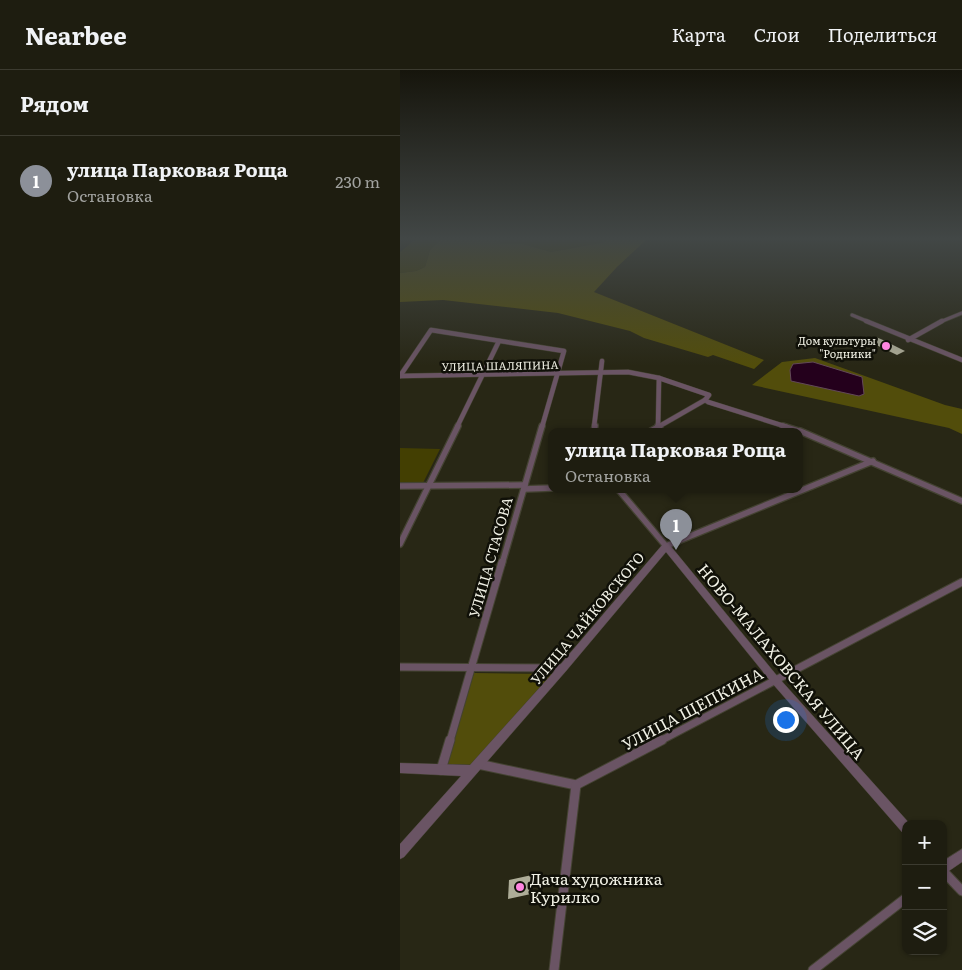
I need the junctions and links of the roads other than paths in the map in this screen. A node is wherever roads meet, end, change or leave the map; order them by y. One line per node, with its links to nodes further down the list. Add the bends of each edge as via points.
1 (962, 313): 3 (street)
2 (852, 315): 3 (street)
3 (908, 340): 5 (street)
4 (499, 342): 8 (street); 9 (street, УЛИЦА СТАСОВА, via 564,351); 10 (street, via 431,330)
5 (962, 360)
6 (602, 361): 7 (street)
7 (600, 372): 9 (street, УЛИЦА ШАЛЯПИНА); 11 (street, УЛИЦА ШАЛЯПИНА, via 628,372); 13 (street)
8 (484, 374): 9 (street, УЛИЦА ШАЛЯПИНА); 10 (street, УЛИЦА ШАЛЯПИНА); 19 (street)
9 (558, 374): 20 (street, УЛИЦА СТАСОВА)
10 (400, 376)
11 (659, 378): 12 (street, УЛИЦА ШАЛЯПИНА, via 709,395); 14 (street)
12 (705, 400): 14 (street); 15 (street)
13 (594, 428)
14 (658, 428)
15 (790, 428)
16 (803, 432): 17 (street)
17 (873, 461): 22 (street, УЛИЦА ЧАЙКОВСКОГО); 25 (street)
18 (400, 486): 19 (street)
19 (427, 486): 20 (street); 26 (street)
20 (524, 487): 21 (street); 30 (street, УЛИЦА СТАСОВА)
21 (548, 488)
22 (803, 490)
23 (621, 493): 27 (street, НОВО-МАЛАХОВСКАЯ УЛИЦА)
24 (795, 493): 27 (street, УЛИЦА ЧАЙКОВСКОГО)
25 (962, 501)
26 (400, 544)
27 (666, 546): 31 (street, УЛИЦА ЧАЙКОВСКОГО); 32 (street, НОВО-МАЛАХОВСКАЯ УЛИЦА)
28 (962, 582): 32 (street, УЛИЦА ЩЕПКИНА)
29 (400, 667): 30 (street)
30 (471, 668): 31 (street); 35 (street, УЛИЦА СТАСОВА)
31 (563, 668): 34 (street, УЛИЦА ЧАЙКОВСКОГО)
32 (775, 680): 36 (street, УЛИЦА ЩЕПКИНА); 37 (street, НОВО-МАЛАХОВСКАЯ УЛИЦА)
33 (400, 768): 35 (street)
34 (475, 768): 35 (street); 36 (street); 38 (street, УЛИЦА ЧАЙКОВСКОГО)
35 (441, 770)
36 (576, 785): 44 (street)
37 (902, 823)
38 (400, 853)
39 (962, 855): 40 (street)
40 (947, 867)
41 (947, 874): 42 (street)
42 (962, 891)
43 (902, 901): 45 (street)
44 (554, 970)
45 (813, 970)

